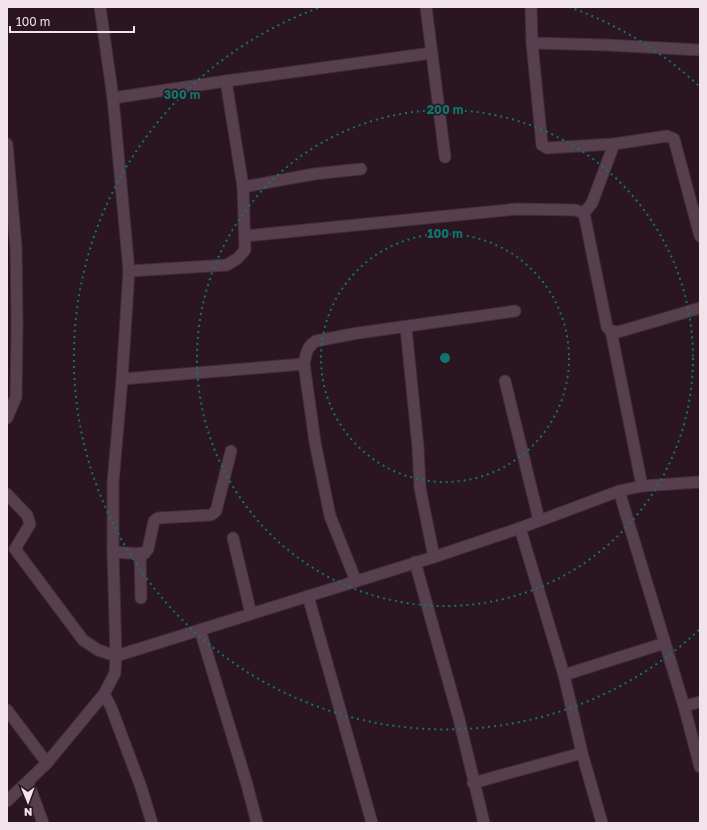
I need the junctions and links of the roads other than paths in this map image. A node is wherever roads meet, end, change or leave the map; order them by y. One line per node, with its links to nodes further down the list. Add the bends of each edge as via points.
1 (100, 7): 8 (street)
2 (426, 7): 6 (street)
3 (531, 7): 4 (street)
4 (532, 43): 5 (street, via 607,44); 10 (street, via 542,145 547,148)
5 (700, 50)
6 (432, 53): 7 (street); 11 (street)
7 (226, 81): 8 (street); 13 (street)
8 (113, 98): 18 (street)
9 (7, 144): 17 (street)
10 (614, 144): 14 (street, via 592,203); 16 (street, via 667,136 674,139)
11 (446, 157)
12 (361, 169): 13 (street, via 314,174)
13 (243, 187): 15 (street)
14 (584, 213): 15 (street, via 575,210 517,209); 22 (street, via 607,327)
15 (246, 236): 18 (street, via 245,250 227,265)
16 (700, 236)
17 (12, 254): 26 (street, via 17,325 16,397)
18 (129, 271): 24 (street)
19 (700, 308): 22 (street, via 618,332)
20 (514, 312): 21 (street)
21 (406, 328): 23 (street, via 316,341 310,344); 38 (street, via 420,488)
22 (611, 331): 29 (street)
23 (304, 364): 24 (street); 40 (street, via 315,442 330,516)
24 (122, 379): 35 (street, via 113,483)
25 (505, 381): 32 (street)
26 (7, 418)
27 (231, 451): 37 (street, via 216,511 211,515 158,518 154,521 148,549 144,554)
28 (700, 482): 29 (street)
29 (642, 486): 30 (street)
30 (619, 491): 32 (street); 45 (street)
31 (7, 494): 36 (street, via 27,515 30,524)
32 (539, 520): 33 (street)
33 (520, 528): 38 (street); 47 (street)
34 (233, 538): 43 (street)
35 (113, 552): 37 (street); 46 (street)
36 (11, 553): 46 (street, via 83,640 98,650)
37 (140, 554): 42 (street)
38 (434, 557): 39 (street)
39 (415, 562): 40 (street); 56 (street, via 459,719)
40 (356, 581): 41 (street)
41 (308, 596): 43 (street); 61 (street)
42 (140, 598)
43 (251, 614): 44 (street)
44 (200, 630): 46 (street); 60 (street)
45 (665, 643): 47 (street); 50 (street)
46 (116, 656): 48 (street, via 115,673)
47 (564, 675): 52 (street)
48 (104, 694): 53 (street); 59 (street, via 133,765)
49 (700, 702): 50 (street)
50 (684, 706): 54 (street)
51 (7, 710): 53 (street)
52 (582, 753): 56 (street); 63 (street)
53 (47, 763): 55 (street)
54 (700, 767)
55 (28, 782): 57 (street); 58 (street)
56 (473, 783): 62 (street)
57 (7, 801)
58 (43, 823)
59 (152, 823)
60 (257, 823)
61 (372, 823)
62 (484, 823)
63 (602, 823)

